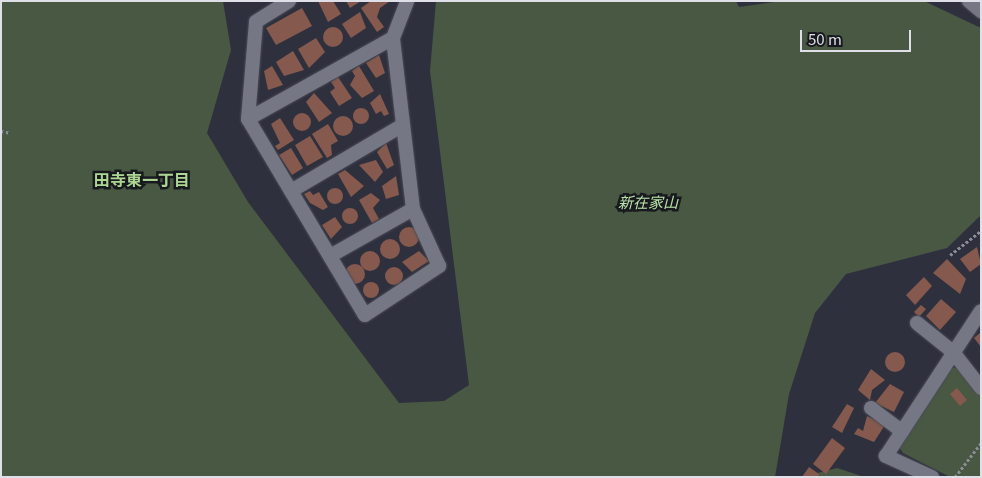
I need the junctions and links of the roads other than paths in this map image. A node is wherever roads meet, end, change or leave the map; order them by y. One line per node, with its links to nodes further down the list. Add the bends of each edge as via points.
1 (289, 1): 6 (street, via 256,22)
2 (407, 1): 5 (street)
3 (969, 1): 4 (street)
4 (981, 10)
5 (393, 38): 6 (street); 7 (street)
6 (248, 119): 8 (street)
7 (403, 125): 8 (street); 9 (street)
8 (291, 191): 10 (street)
9 (413, 209): 10 (street); 10 (street, via 439,266 365,315)
10 (330, 256)
11 (981, 311): 13 (street)
12 (917, 323): 13 (street)
13 (953, 352): 14 (street); 16 (street)
14 (981, 388)
15 (871, 408): 16 (street)
16 (902, 431): 17 (street, via 886,456)
17 (932, 477)

